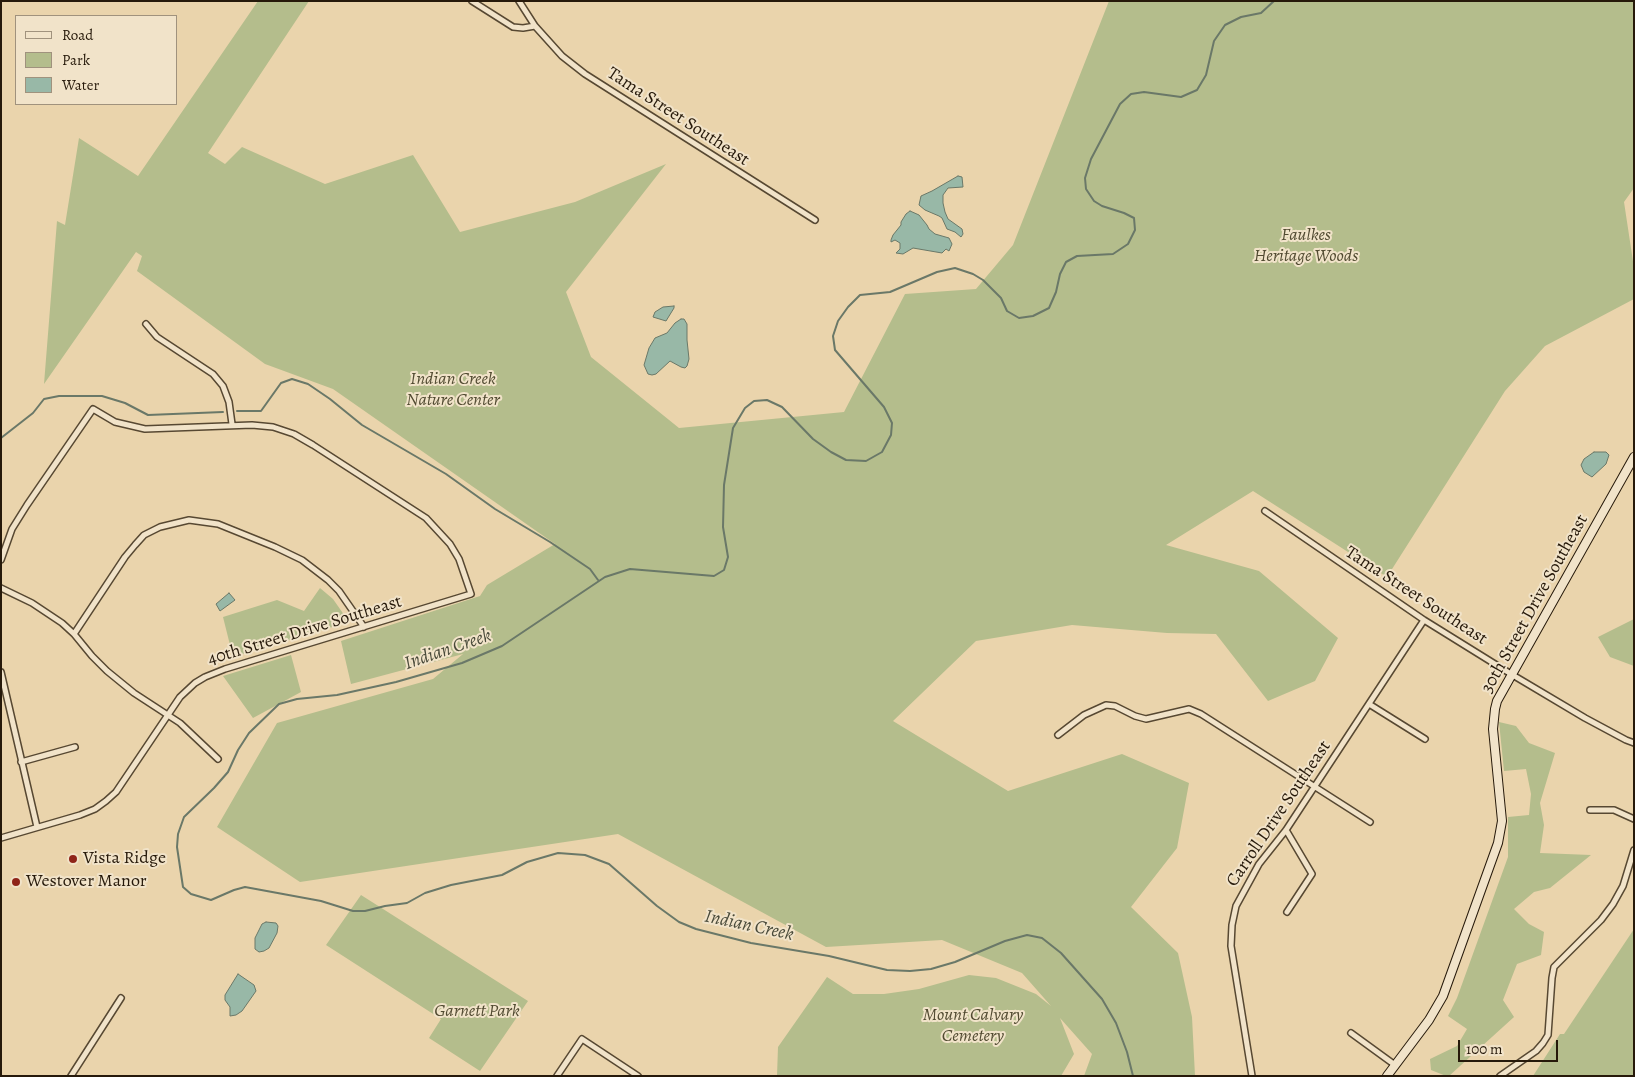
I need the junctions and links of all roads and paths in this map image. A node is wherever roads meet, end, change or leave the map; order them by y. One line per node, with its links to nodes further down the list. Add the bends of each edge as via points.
1 (472, 1): 3 (street, via 514,27)
2 (519, 1): 3 (street, Tama Street Southeast)
3 (535, 26): 4 (street, Tama Street Southeast, via 562,56 585,74)
4 (815, 220)
5 (146, 324): 6 (street, via 157,337 213,374 230,402)
6 (232, 424): 9 (street, via 145,429 115,422 93,409 12,529); 12 (street, 40th Street Drive Southeast, via 273,427 313,444 426,518 450,544 471,594)
7 (1634, 457): 15 (main road, 30th Street Drive Southeast)
8 (1265, 512): 11 (street, Tama Street Southeast)
9 (1, 560)
10 (1, 588): 13 (street, via 47,612)
11 (1424, 620): 15 (street, Tama Street Southeast); 16 (street, Carroll Drive Southeast)
12 (364, 627): 13 (street, via 339,591 302,560 218,524 189,520 160,527 144,536 124,557); 17 (street, 40th Street Drive Southeast, via 205,677 180,697)
13 (74, 634): 17 (street, via 107,671)
14 (1, 672): 23 (street)
15 (1511, 674): 20 (street, Tama Street Southeast); 35 (main road, 30th Street Drive Southeast, via 1500,693 1494,716 1502,821 1498,843 1443,996)
16 (1369, 704): 19 (street); 24 (street, Carroll Drive Southeast)
17 (167, 714): 22 (street); 28 (street, 40th Street Drive Southeast, via 116,792 106,801 80,815)
18 (1058, 736): 24 (street, via 1084,715 1106,705 1146,719 1189,709)
19 (1425, 740)
20 (1634, 743)
21 (75, 747): 23 (street)
22 (218, 759)
23 (22, 762): 28 (street)
24 (1314, 786): 27 (street); 29 (street, Carroll Drive Southeast)
25 (1590, 810): 26 (street, via 1614,810)
26 (1634, 819)
27 (1370, 822)
28 (37, 827): 30 (street, 40th Street Drive Southeast)
29 (1286, 830): 32 (street, via 1312,874); 39 (street, Carroll Drive Southeast, via 1243,890 1232,925 1234,970)
30 (1, 838)
31 (1634, 850): 41 (street, via 1623,886 1613,904 1554,967 1548,1035 1536,1050)
32 (1286, 912)
33 (121, 998): 36 (street)
34 (1351, 1033): 35 (street)
35 (1395, 1065): 40 (main road, 30th Street Drive Southeast)
36 (71, 1076)
37 (557, 1076): 38 (street, via 582,1039)
38 (638, 1076)
39 (1252, 1076)
40 (1387, 1076)
41 (1500, 1076)

